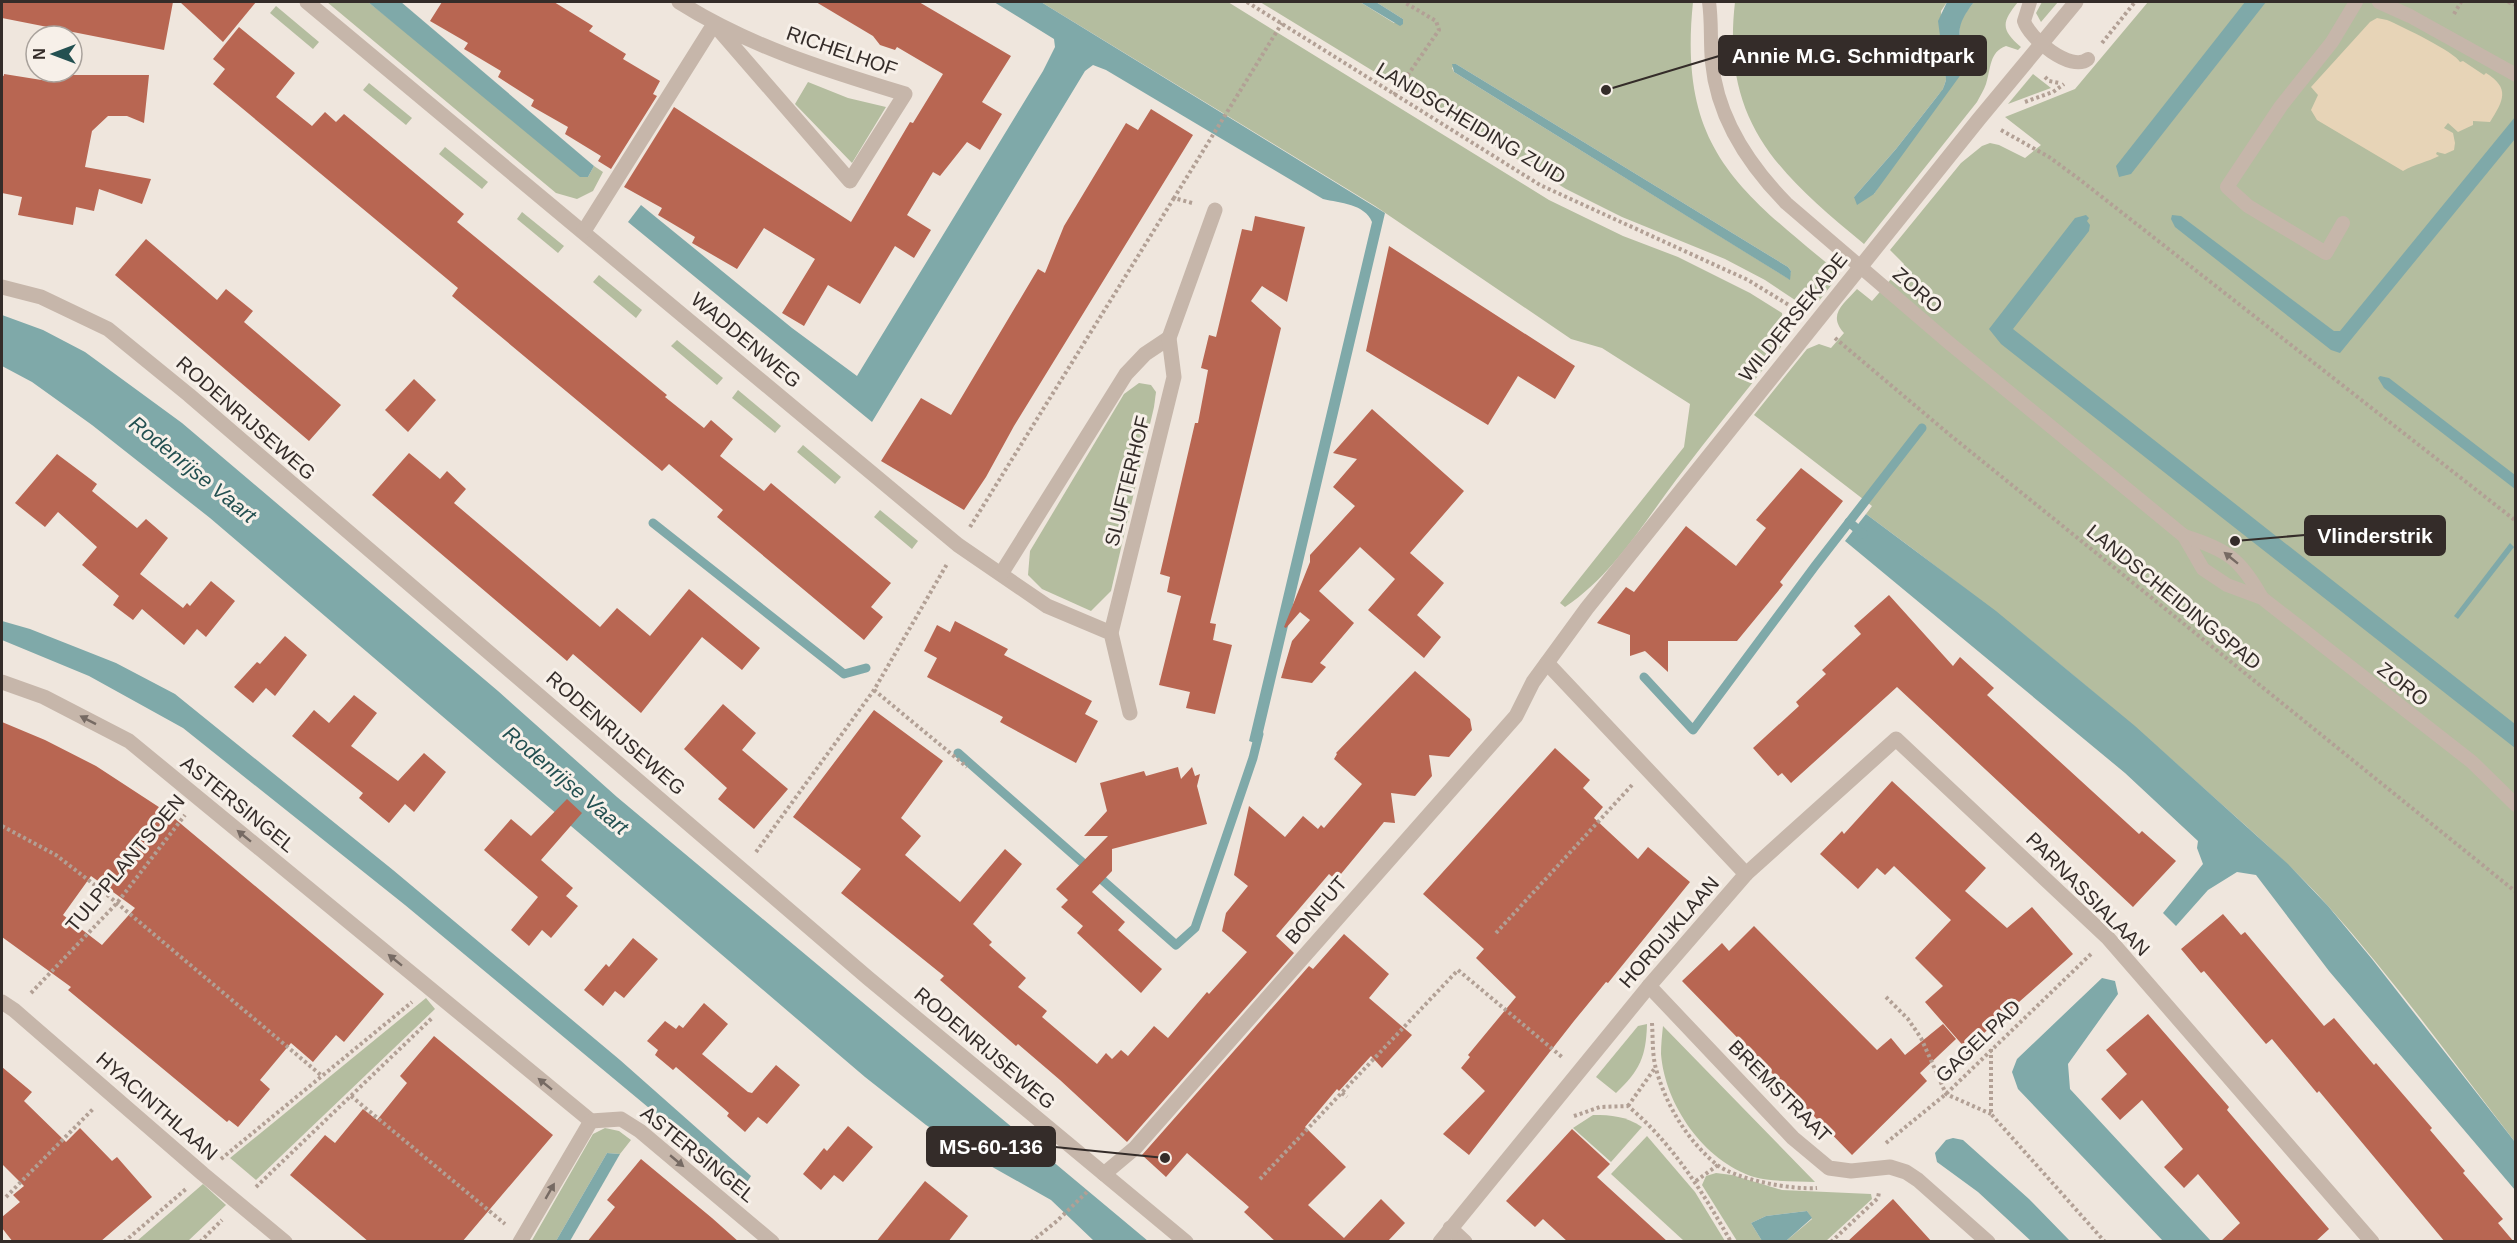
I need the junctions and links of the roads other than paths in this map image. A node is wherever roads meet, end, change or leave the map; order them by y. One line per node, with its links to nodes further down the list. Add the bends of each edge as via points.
1 (307, 2): 16 (street, WADDENWEG)
2 (679, 2): 10 (street, RICHELHOF)
3 (1709, 2): 9 (lane, ZORO)
4 (1720, 2): 9 (lane, ZORO)
5 (2030, 2): 11 (lane, via 2024,21)
6 (2076, 2): 11 (street, WILDERSEKADE)
7 (2356, 2): 15 (lane, via 2332,42 2281,106 2227,187 2248,206 2326,253)
8 (2379, 2): 13 (lane)
9 (1712, 20): 17 (lane, ZORO, via 1710,41 1718,95 1744,153 1786,203)
10 (714, 24): 10 (street, RICHELHOF, via 850,181 904,94 809,65); 16 (street)
11 (2042, 43): 12 (lane, via 2067,60); 17 (street, WILDERSEKADE)
12 (2088, 60)
13 (2516, 75)
14 (1215, 210): 19 (street, SLUFTERHOF)
15 (2343, 223)
16 (584, 231): 21 (street, WADDENWEG, via 958,545)
17 (1861, 267): 20 (lane, ZORO); 24 (street, WILDERSEKADE)
18 (2, 287): 32 (street, RODENRIJSEWEG, via 41,297 108,329)
19 (1169, 338): 21 (street, SLUFTERHOF, via 1145,354 1126,374); 23 (street, SLUFTERHOF, via 1174,377)
20 (2184, 536): 22 (lane, ZORO, via 2203,569 2227,585); 22 (lane, ZORO, one-way to 20, via 2247,571 2217,546)
21 (1001, 574): 23 (street, WADDENWEG, via 1047,606)
22 (2262, 598): 27 (lane, ZORO, via 2472,762)
23 (1111, 633): 26 (street)
24 (1547, 663): 28 (street, HORDIJKLAAN); 32 (street, BONFUT, via 1516,716 1136,1148)
25 (2, 682): 31 (street, ASTERSINGEL, one-way to 25, via 129,741 44,697)
26 (1130, 712)
27 (2516, 805)
28 (1746, 874): 29 (street, HORDIJKLAAN); 41 (street, PARNASSIALAAN, via 1896,739 2108,938)
29 (1649, 986): 33 (street, HORDIJKLAAN); 40 (street, BREMSTRAAT, via 1793,1138 1829,1168 1851,1171 1890,1167 1906,1172)
30 (8, 1006): 35 (street, HYACINTHLAAN)
31 (591, 1121): 34 (street, one-way to 31); 36 (street, ASTERSINGEL, one-way to 36, via 621,1119 640,1131)
32 (1104, 1174): 37 (street, RODENRIJSEWEG)
33 (1450, 1228): 38 (street, HORDIJKLAAN); 39 (street)
34 (521, 1240)
35 (285, 1242)
36 (772, 1242)
37 (1186, 1242)
38 (1440, 1242)
39 (1465, 1242)
40 (1988, 1242)
41 (2372, 1242)

